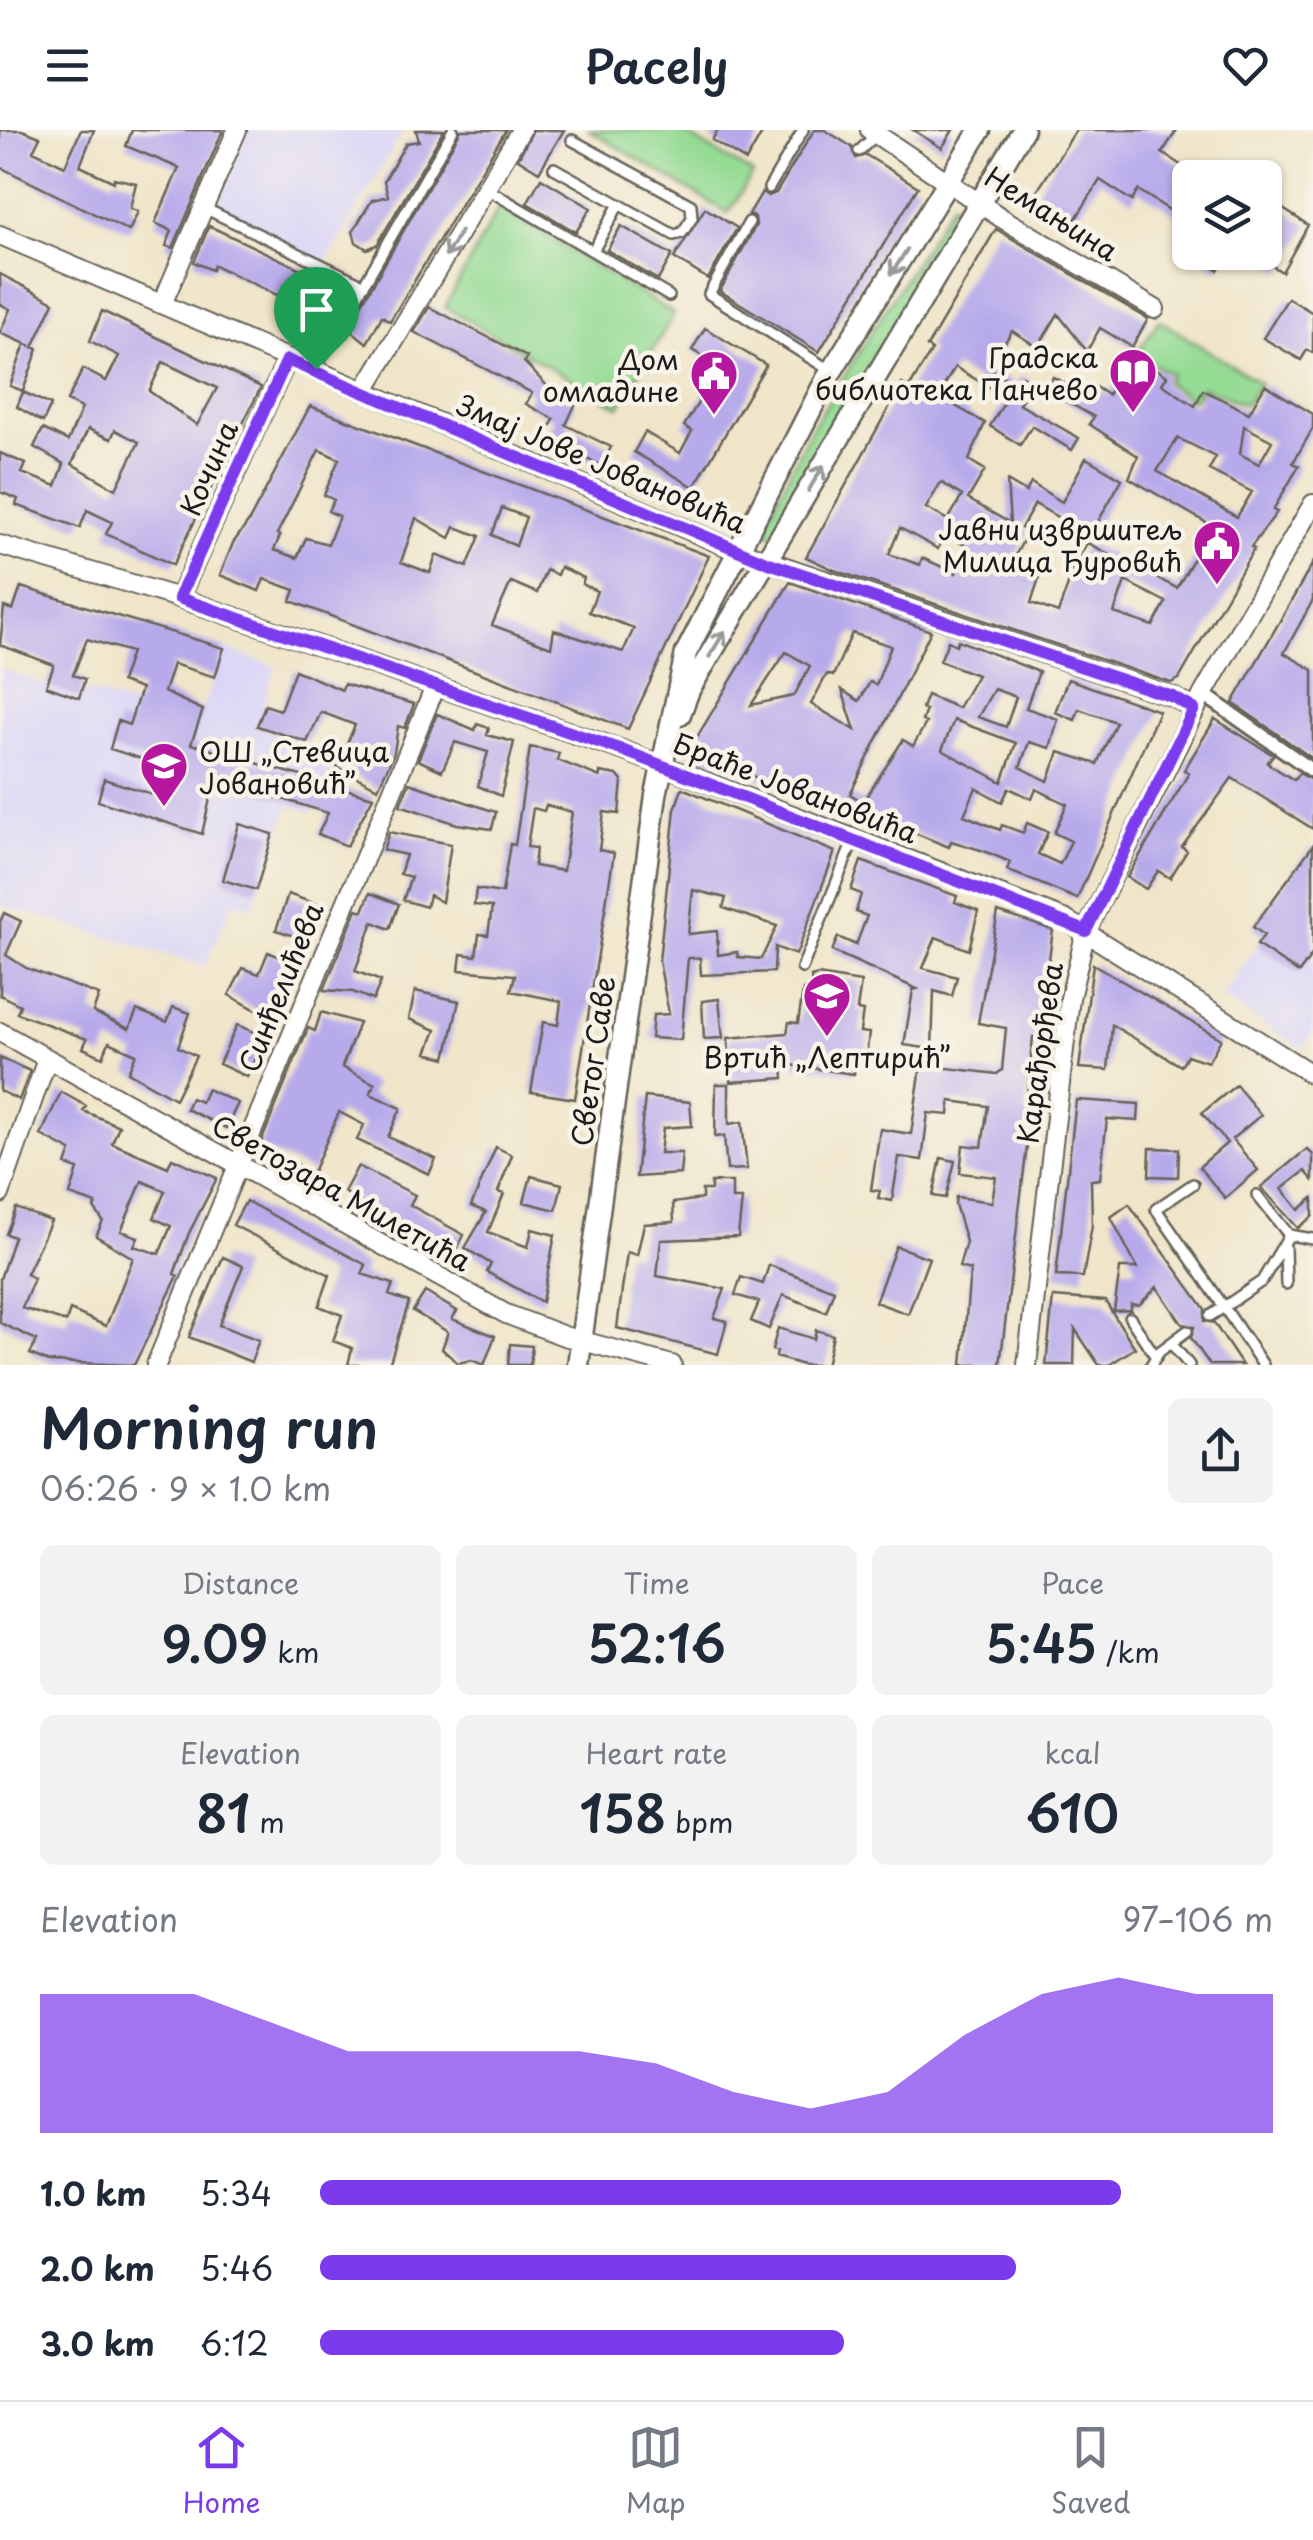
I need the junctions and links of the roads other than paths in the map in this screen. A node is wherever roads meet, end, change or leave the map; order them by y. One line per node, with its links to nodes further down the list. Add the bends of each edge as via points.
1 (238, 130): 16 (street)
2 (454, 130): 20 (lane)
3 (520, 130): 13 (street)
4 (803, 130): 12 (lane)
5 (980, 130): 11 (street, Светог Саве)
6 (1023, 130): 14 (street, Светог Саве)
7 (874, 132): 9 (lane); 11 (street, Немањина)
8 (572, 140): 15 (lane, via 691,205 692,218 674,235)
9 (859, 151)
10 (554, 168): 15 (lane)
11 (950, 179): 14 (street, Немањина); 26 (street, Светог Саве, one-way to 26)
12 (769, 188)
13 (486, 189): 19 (lane); 27 (street, one-way to 27)
14 (981, 203): 23 (street, Немањина); 31 (street, Светог Саве, one-way to 14)
15 (618, 204): 19 (lane)
16 (204, 208): 20 (lane); 22 (street)
17 (748, 222): 26 (lane, via 710,296)
18 (0, 235): 22 (street, Змај Јове Јовановића)
19 (592, 251): 21 (lane)
20 (364, 285): 25 (lane)
21 (669, 296)
22 (162, 302): 24 (street, Змај Јове Јовановића)
23 (1155, 309)
24 (287, 360): 25 (street, Змај Јове Јовановића); 32 (street, Кочина)
25 (316, 369): 27 (street, Змај Јове Јовановића)
26 (831, 372): 30 (street, Светог Саве)
27 (364, 391): 30 (street, Змај Јове Јовановића)
28 (1311, 512): 34 (street, Карађорђева)
29 (0, 545): 32 (street, Браће Јовановића)
30 (735, 550): 31 (street, Змај Јове Јовановића); 35 (street, Светог Саве, via 686,653)
31 (766, 562): 34 (street, Змај Јове Јовановића); 35 (street, Светог Саве, one-way to 31, via 689,690)
32 (179, 598): 33 (street, Браће Јовановића)
33 (436, 687): 35 (street, Браће Јовановића); 43 (street, Синђелићева)
34 (1198, 702): 36 (street, Змај Јове Јовановића); 38 (street, Карађорђева)
35 (660, 764): 37 (street, Браће Јовановића); 54 (street, Светог Саве)
36 (1313, 772)
37 (854, 838): 38 (street, Браће Јовановића); 39 (lane)
38 (1086, 931): 42 (street, Браће Јовановића); 60 (street, Карађорђева, via 1070,998)
39 (802, 968)
40 (0, 1032): 41 (street, Светозара Милетића)
41 (47, 1059): 43 (street, Светозара Милетића); 45 (street)
42 (1313, 1075)
43 (238, 1164): 54 (street, Светозара Милетића, via 506,1314); 57 (street, Синђелићева)
44 (1193, 1184): 50 (lane, via 1156,1209)
45 (1, 1188)
46 (1256, 1195): 48 (lane)
47 (1313, 1238): 48 (lane)
48 (1287, 1240): 49 (lane); 50 (lane, via 1262,1281)
49 (1286, 1284)
50 (1224, 1306): 51 (lane); 62 (lane)
51 (1210, 1316)
52 (1130, 1318): 56 (lane)
53 (1187, 1332): 55 (lane)
54 (581, 1341): 58 (street, Светог Саве); 59 (street, Светозара Милетића)
55 (1172, 1343): 56 (lane); 61 (lane)
56 (1154, 1361)
57 (156, 1365)
58 (578, 1365)
59 (672, 1365)
60 (1027, 1365)
61 (1189, 1365)
62 (1263, 1365)

